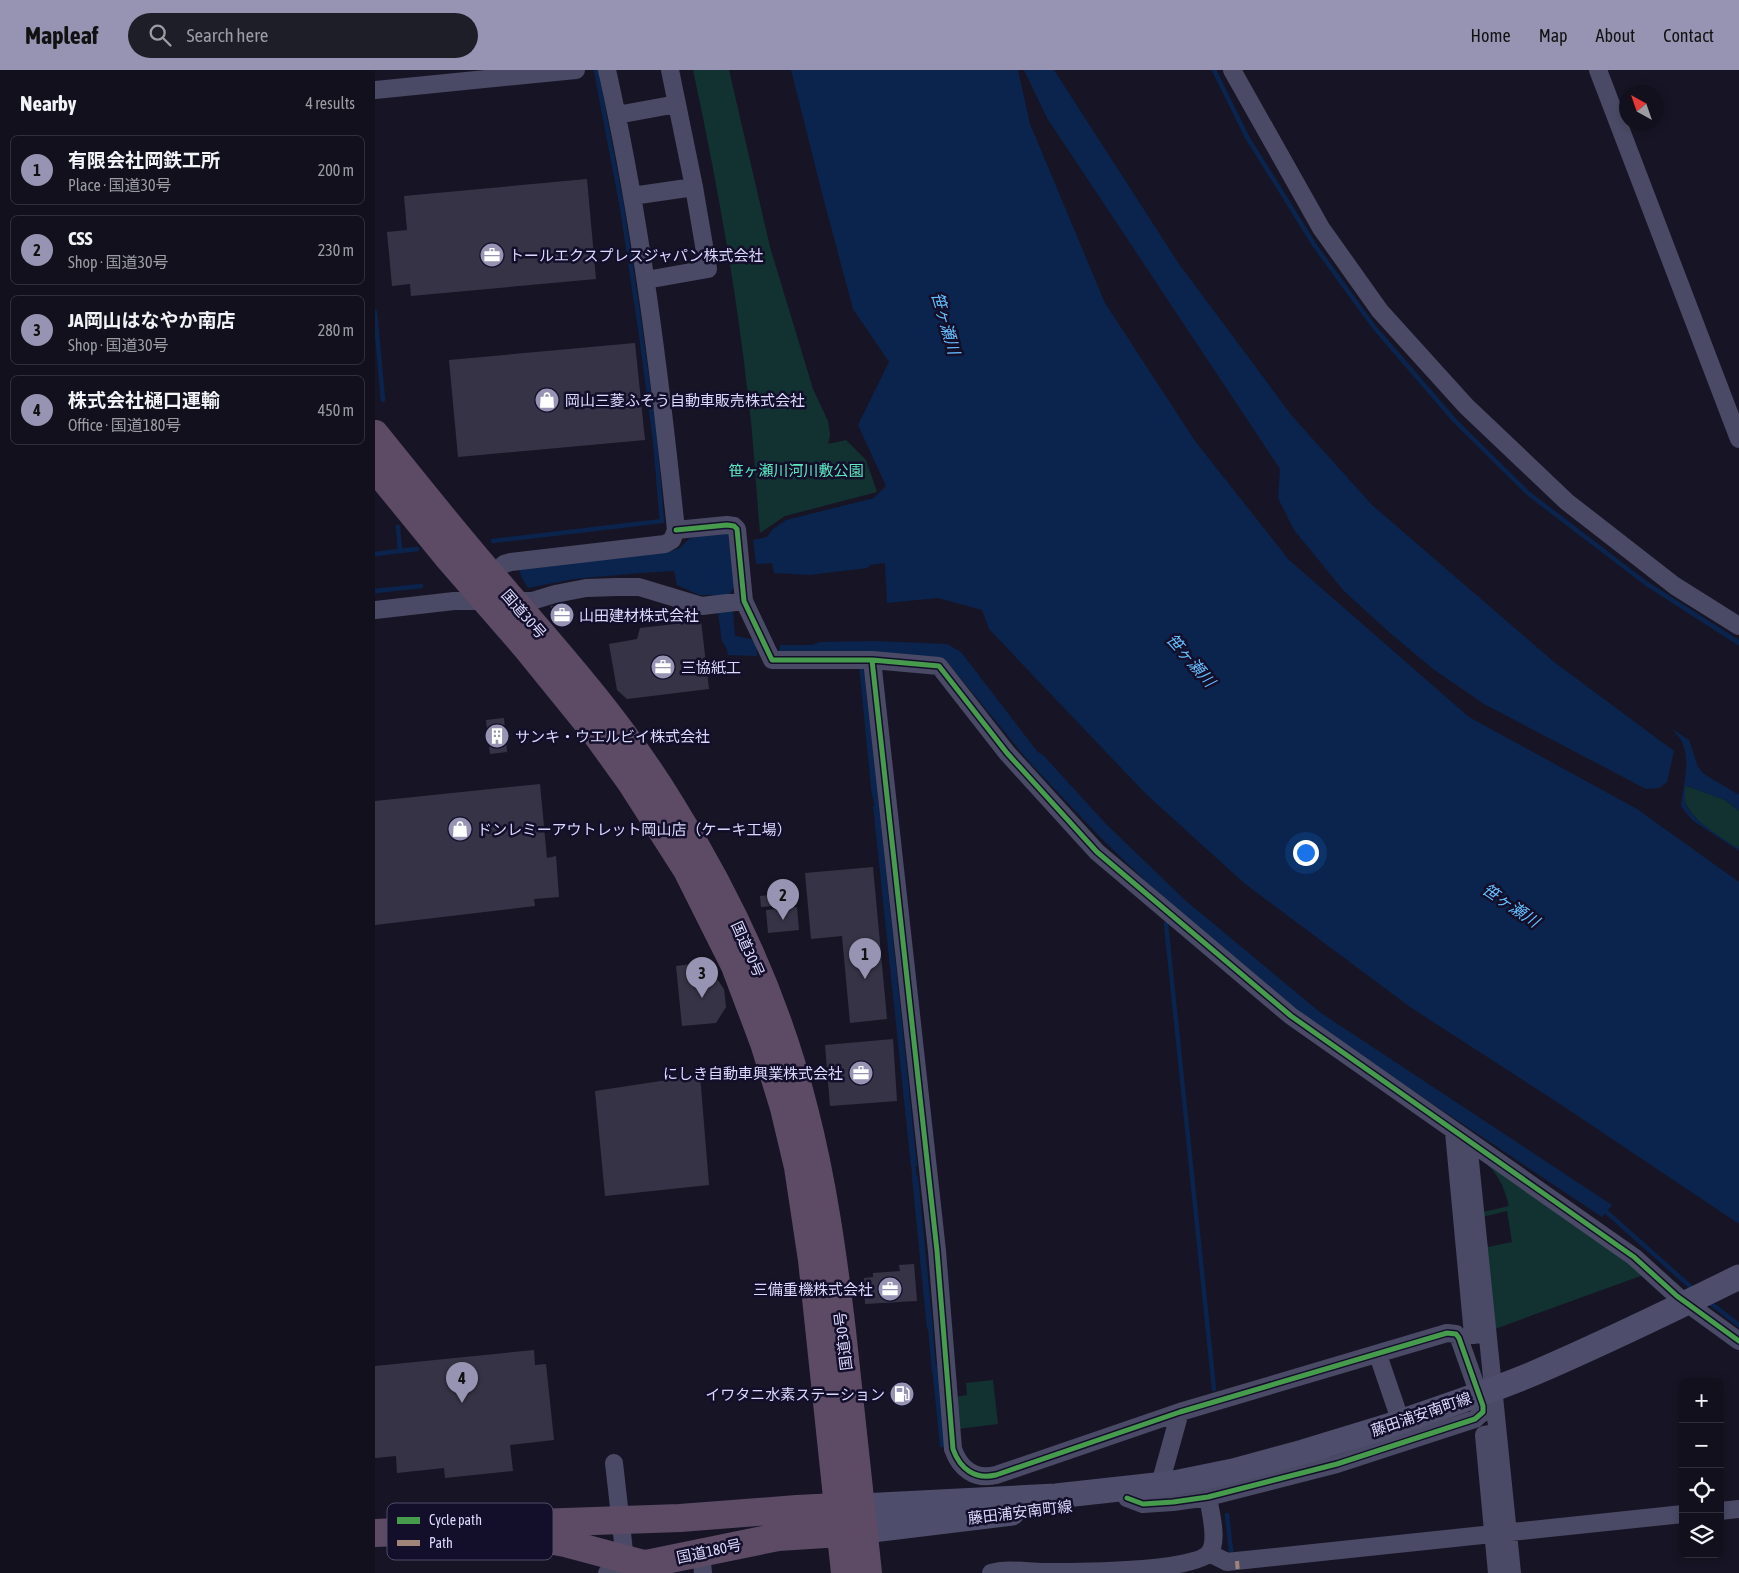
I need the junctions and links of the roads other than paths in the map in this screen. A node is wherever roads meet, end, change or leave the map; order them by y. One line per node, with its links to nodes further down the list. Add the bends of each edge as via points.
1 (576, 70): 6 (street)
2 (607, 70): 8 (street)
3 (670, 70): 7 (street)
4 (1232, 70): 20 (street, via 1321,228 1380,311 1466,406 1567,502 1675,586)
5 (1598, 70): 13 (street)
6 (375, 90)
7 (677, 104): 8 (street); 9 (street)
8 (617, 115): 10 (street)
9 (694, 186): 10 (street); 11 (street, via 708,269)
10 (632, 196): 11 (street)
11 (646, 280): 15 (street, via 662,392)
12 (375, 434): 16 (highway, 国道30号)
13 (1739, 439)
14 (375, 468): 16 (highway, 国道30号)
15 (676, 530): 16 (street, via 672,540 665,544 504,564); 18 (street, via 727,525 737,529 742,569)
16 (484, 588): 17 (highway, 国道30号); 19 (street, via 454,601); 38 (highway, 国道30号, via 630,781 687,870 751,1005 784,1108 798,1167)
17 (513, 601): 18 (street, via 532,601 586,588 639,587 693,604); 38 (highway, 国道30号, via 608,716 670,802 705,861 755,960 784,1039 817,1164 833,1260)
18 (738, 602): 21 (street, via 772,660)
19 (375, 610)
20 (1739, 626)
21 (865, 660): 22 (street, via 939,666 1007,753 1097,852 1291,1016); 28 (street, via 937,1251 953,1449 957,1460 972,1472 989,1477)
22 (1461, 1137): 24 (street); 25 (street, via 1634,1257 1677,1296)
23 (1739, 1277): 31 (street, 藤田浦安南町線, bridge, via 1626,1332 1455,1403 1303,1452)
24 (1487, 1336): 26 (street); 40 (street, via 1497,1433)
25 (1739, 1341)
26 (1461, 1345): 27 (street, via 1456,1334 1447,1333); 29 (street, via 1483,1412 1475,1419)
27 (1378, 1355): 28 (street); 29 (street)
28 (1180, 1412): 31 (street)
29 (1408, 1441): 32 (street, via 1337,1464)
30 (614, 1463): 37 (street)
31 (1167, 1484): 33 (street, 藤田浦安南町線, via 1154,1492); 38 (street, 藤田浦安南町線)
32 (1208, 1497): 33 (street, via 1143,1504); 42 (street, via 1213,1529)
33 (1127, 1498): 38 (street, 藤田浦安南町線, via 1075,1506)
34 (1739, 1509): 35 (street)
35 (1724, 1511)
36 (1679, 1514): 40 (street)
37 (621, 1520): 38 (highway, 国道180号); 39 (highway, 国道180号); 44 (street)
38 (851, 1520): 43 (highway, 国道180号, via 799,1535 778,1537); 45 (highway, 国道30号); 46 (highway, 国道30号)
39 (553, 1522)
40 (1500, 1533): 42 (street, via 1231,1561); 48 (street); 49 (street)
41 (553, 1541): 44 (highway, 国道180号)
42 (1209, 1553): 47 (street, via 1198,1560 1153,1568 1063,1572 1007,1570)
43 (702, 1563): 44 (highway, 国道180号)
44 (616, 1566)
45 (845, 1573)
46 (868, 1573)
47 (991, 1573)
48 (1497, 1573)
49 (1512, 1573)

